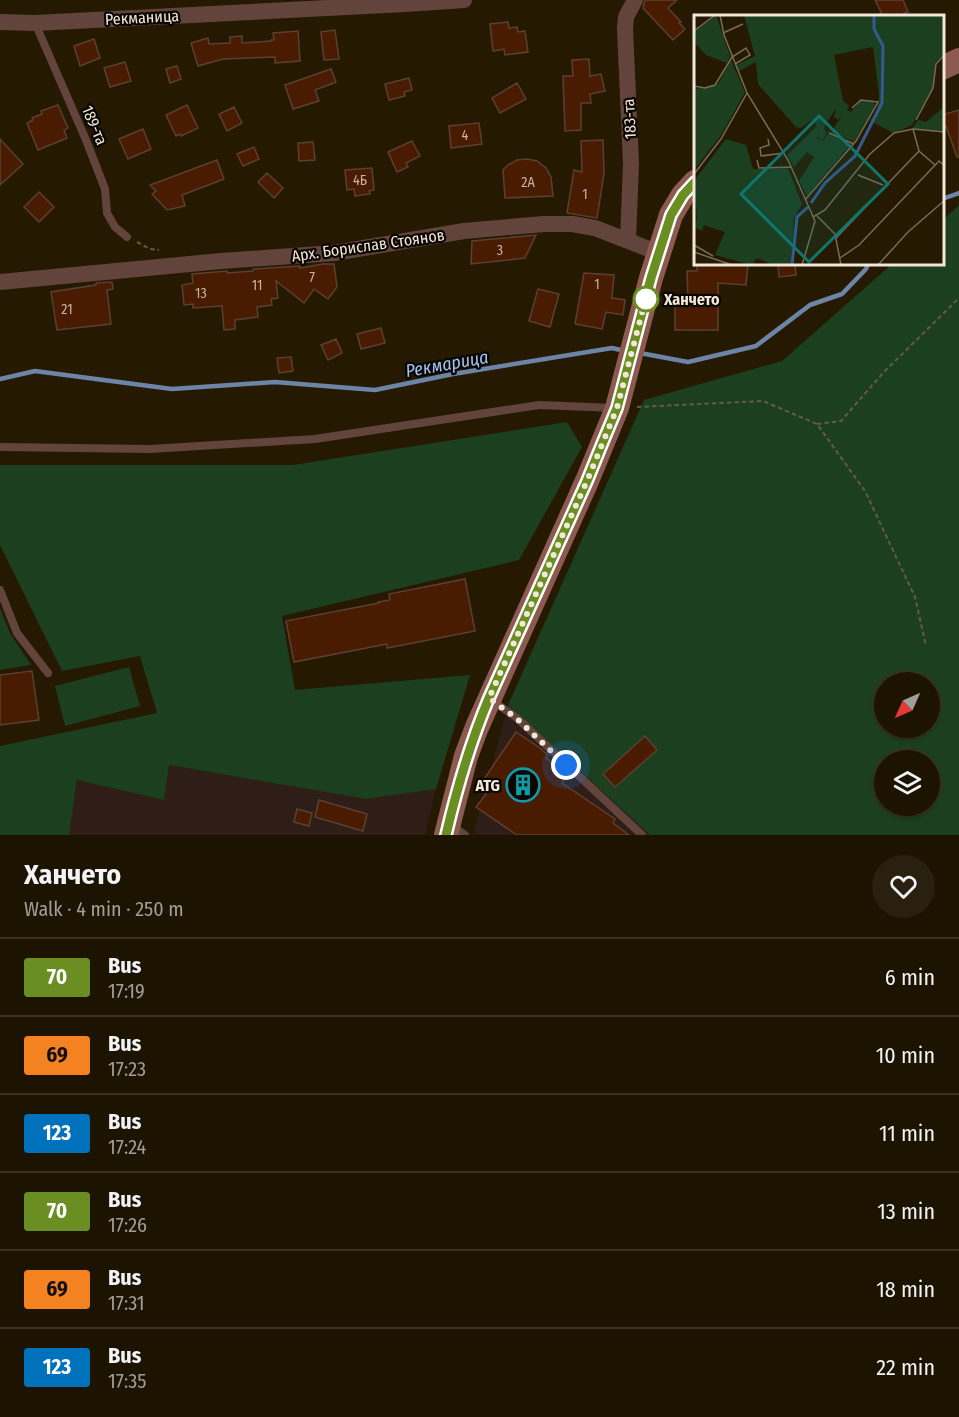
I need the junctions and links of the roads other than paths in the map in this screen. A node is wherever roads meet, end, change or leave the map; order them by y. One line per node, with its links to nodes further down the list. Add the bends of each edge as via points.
1 (464, 0): 4 (street, Рекманица)
2 (634, 0): 9 (street, 183-та, via 625,29 632,164)
3 (0, 22): 4 (street, Рекманица)
4 (35, 23): 8 (lane, 189-та, via 105,189 107,213)
5 (959, 60): 6 (main road)
6 (944, 67)
7 (694, 183): 10 (main road, via 671,215)
8 (127, 237)
9 (628, 240): 10 (street, Арх. Борислав Стоянов); 11 (street, Арх. Борислав Стоянов, via 595,228 544,224 464,231 334,253)
10 (659, 253): 12 (main road)
11 (0, 282)
12 (618, 401): 13 (lane, via 539,405 315,439 150,449); 16 (main road, via 587,481)
13 (0, 447)
14 (0, 590): 15 (lane, via 17,633)
15 (48, 673)
16 (489, 698): 17 (main road, via 466,756); 18 (lane, via 516,718)
17 (453, 831)
18 (642, 835)

